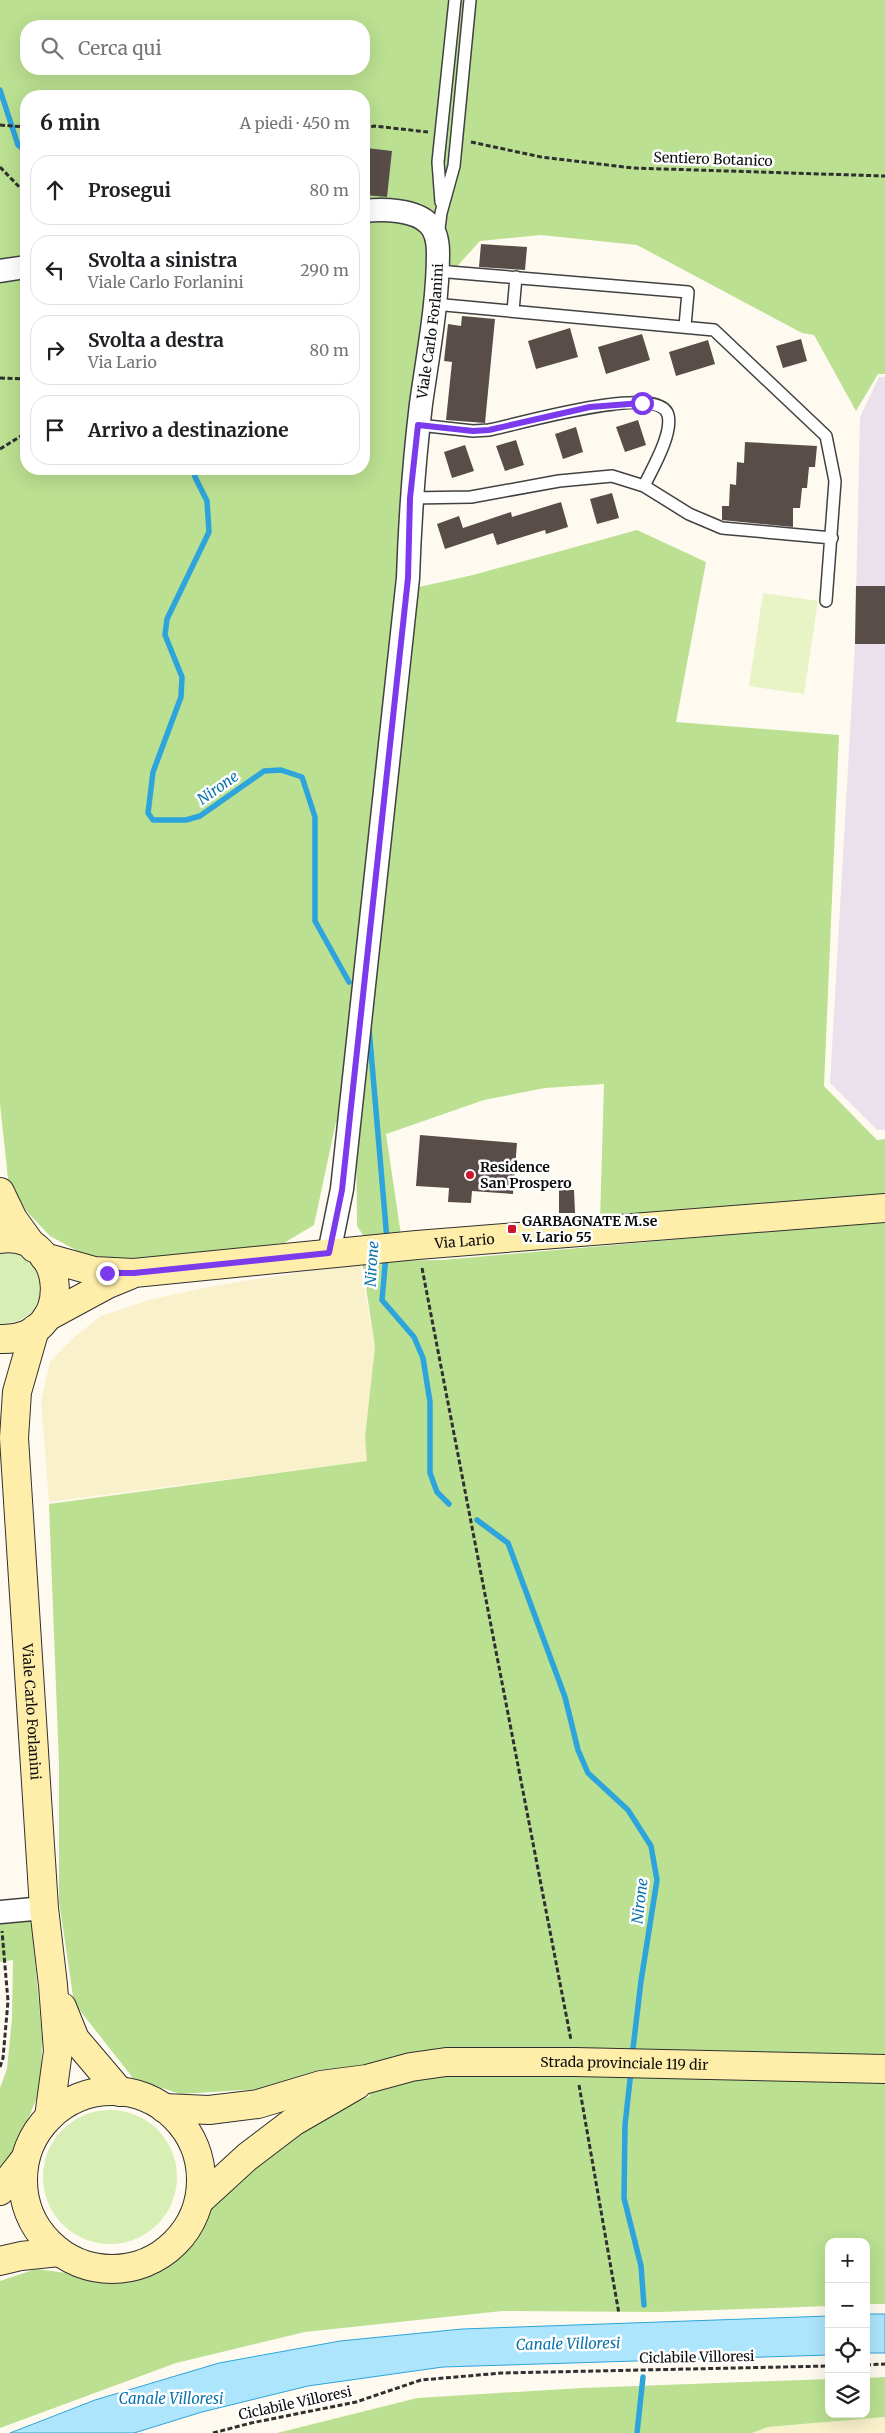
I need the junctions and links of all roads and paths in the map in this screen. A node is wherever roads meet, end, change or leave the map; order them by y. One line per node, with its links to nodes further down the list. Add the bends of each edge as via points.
1 (455, 0): 10 (lane, via 438,162)
2 (470, 0): 10 (lane, via 454,166)
3 (0, 125): 4 (path)
4 (20, 126)
5 (541, 157): 7 (path, Sentiero Botanico, via 633,168)
6 (0, 167): 8 (path)
7 (885, 176)
8 (20, 188)
9 (370, 211): 11 (street, Viale Carlo Forlanini, via 420,217 429,224)
10 (441, 213): 11 (lane)
11 (437, 244): 14 (street, Viale Carlo Forlanini)
12 (20, 268): 13 (street)
13 (0, 271)
14 (437, 271): 15 (lane); 16 (street, Viale Carlo Forlanini)
15 (516, 278): 17 (lane); 18 (lane, via 688,292)
16 (434, 304): 17 (lane); 21 (street, Viale Carlo Forlanini)
17 (513, 311): 18 (lane)
18 (685, 326): 26 (lane, via 714,330 826,436 835,481)
19 (0, 378): 20 (path)
20 (20, 379)
21 (418, 425): 24 (lane, via 489,430 590,407 642,403 660,406 669,418 667,435); 25 (street, Viale Carlo Forlanini)
22 (20, 437): 23 (path)
23 (0, 449)
24 (644, 486): 25 (lane, via 604,476 471,497); 26 (lane, via 689,514 722,528)
25 (410, 498): 33 (street, Viale Carlo Forlanini, via 408,578 342,1190)
26 (832, 538): 27 (lane)
27 (826, 601)
28 (0, 1192): 32 (street, via 14,1219)
29 (885, 1208): 31 (street, Via Lario)
30 (0, 1240): 32 (street, Via Lario, via 19,1241)
31 (399, 1247): 33 (street, Via Lario); 42 (path)
32 (39, 1252): 34 (street, Via Lario, via 94,1271); 35 (street, Viale Carlo Forlanini, via 55,1280 56,1293)
33 (329, 1253): 34 (street, Via Lario)
34 (134, 1273): 35 (street, Via Lario, via 108,1284)
35 (41, 1323): 36 (street, Via Lario, via 23,1336); 38 (street, Viale Carlo Forlanini, via 18,1392)
36 (0, 1339)
37 (0, 1402): 38 (street, Viale Carlo Forlanini)
38 (14, 1438): 39 (street, Viale Carlo Forlanini)
39 (44, 1908): 40 (street); 41 (street, Viale Carlo Forlanini)
40 (1, 1917): 43 (path, via 8,2001)
41 (53, 1985): 46 (street, Viale Carlo Forlanini, via 75,2039); 48 (street, Viale Carlo Forlanini, via 58,2052)
42 (575, 2062): 44 (street, Strada provinciale 119 dir); 45 (street, Strada provinciale 119 dir, via 446,2062); 54 (path)
43 (0, 2067)
44 (885, 2069)
45 (367, 2079): 47 (street, Strada provinciale 119 dir, via 321,2085 258,2104 208,2110); 51 (street, Strada provinciale 119 dir, via 293,2122 247,2157)
46 (120, 2092): 47 (street, via 143,2097); 48 (street, via 89,2094)
47 (164, 2108): 51 (street, via 188,2134 195,2149 200,2175)
48 (49, 2117): 49 (street, via 30,2143)
49 (25, 2159): 50 (street); 52 (street, via 23,2185 28,2210 40,2234)
50 (0, 2192)
51 (199, 2201): 52 (street, via 193,2217 172,2246 143,2264 108,2269 74,2261)
52 (59, 2252): 53 (street)
53 (0, 2261)
54 (620, 2314)
55 (885, 2364): 56 (path)
56 (870, 2365)
57 (825, 2366): 58 (path, Ciclabile Villoresi, via 502,2373 421,2380 356,2402)
58 (213, 2433)

